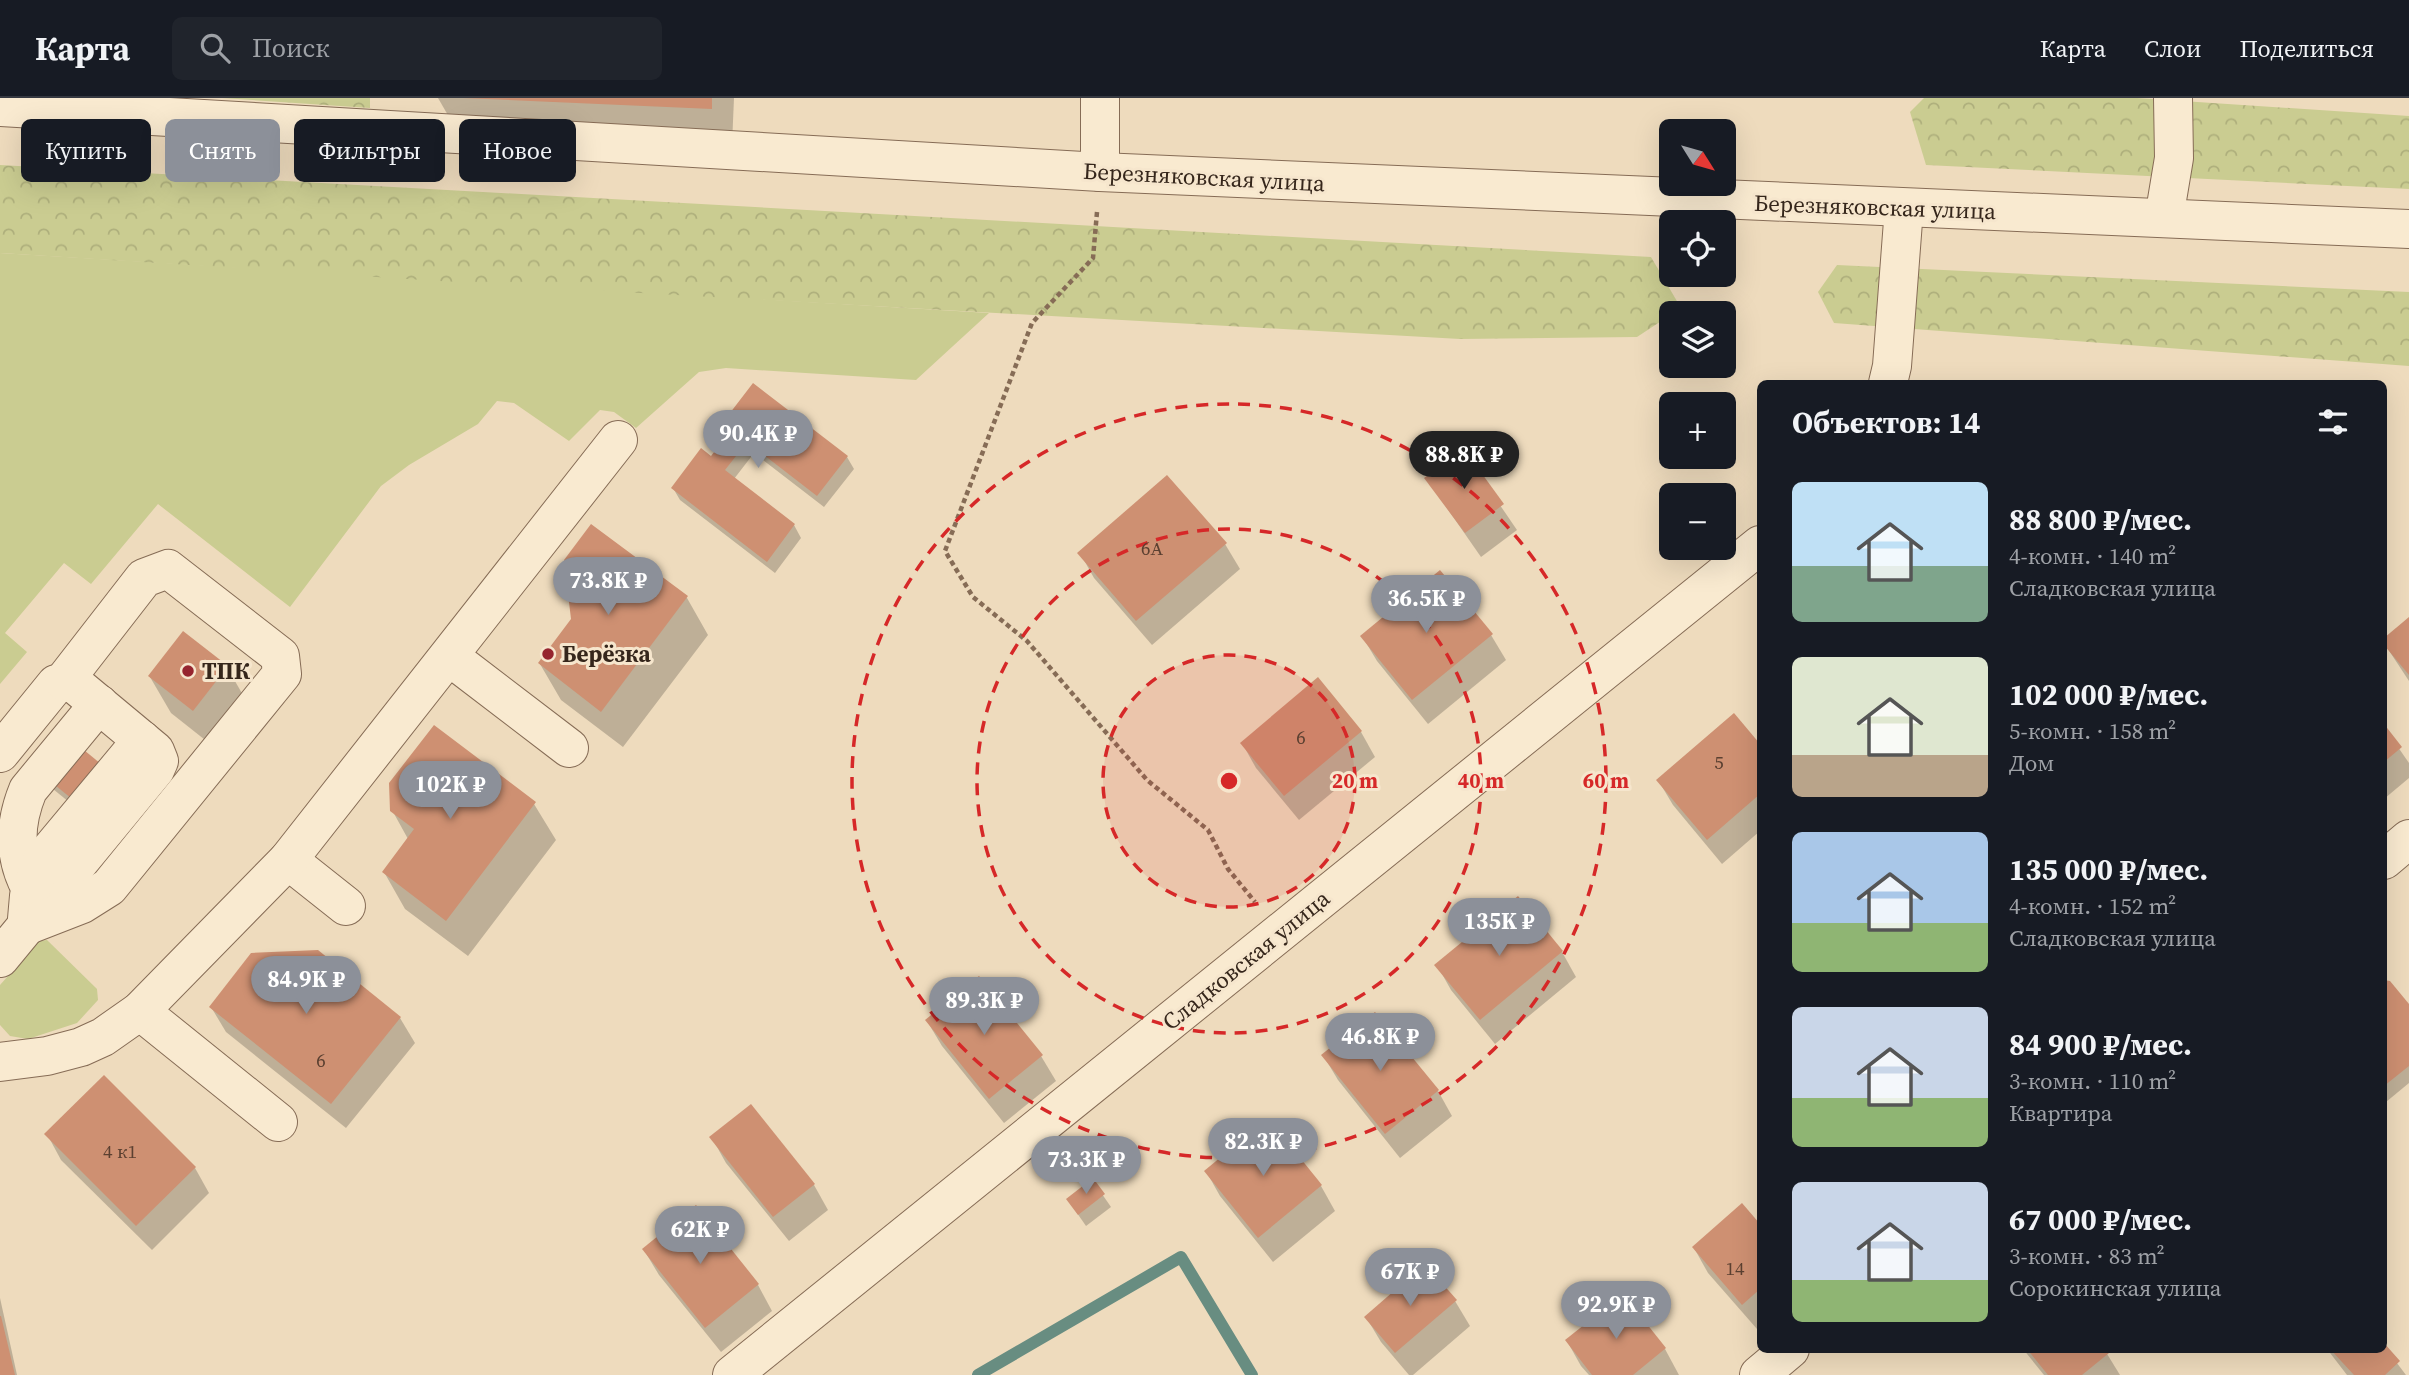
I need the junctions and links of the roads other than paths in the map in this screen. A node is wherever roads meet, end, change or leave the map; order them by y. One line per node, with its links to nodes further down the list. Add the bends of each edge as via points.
1 (1100, 98): 4 (street)
2 (2173, 98): 6 (street, via 2174,158)
3 (0, 107): 4 (street, Березняковская улица)
4 (1100, 172): 5 (street, Березняковская улица)
5 (1904, 208): 6 (street, Березняковская улица); 8 (street)
6 (2164, 218): 7 (street, Березняковская улица)
7 (2409, 229)
8 (1889, 380)
9 (618, 440): 11 (street)
10 (1757, 547): 26 (street, Сладковская улица)
11 (450, 657): 14 (street); 18 (street)
12 (64, 681): 13 (street, via 72,682); 15 (street, via 56,684); 19 (street, via 144,578 167,569 280,656 284,666 109,887 82,904)
13 (129, 729): 19 (street); 19 (street, via 28,790 16,845); 19 (street, via 159,761 155,770)
14 (569, 748)
15 (0, 753)
16 (2409, 839): 17 (street)
17 (2387, 857)
18 (288, 860): 20 (street); 22 (street)
19 (33, 891): 21 (street)
20 (346, 906)
21 (0, 958)
22 (140, 1011): 23 (street, via 81,1047); 24 (street)
23 (0, 1062)
24 (278, 1122)
25 (1785, 1353): 27 (street)
26 (732, 1375)
27 (1759, 1375)

